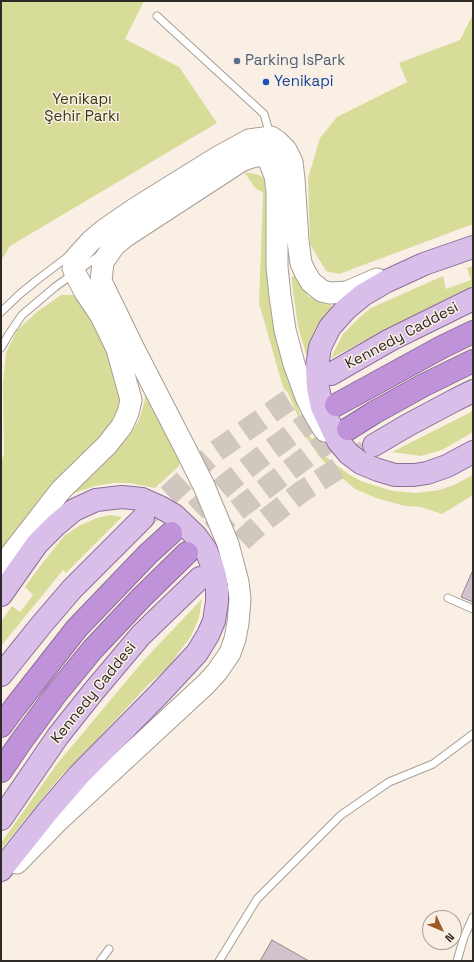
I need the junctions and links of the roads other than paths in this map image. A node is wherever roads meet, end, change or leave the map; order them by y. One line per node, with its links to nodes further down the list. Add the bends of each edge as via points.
1 (157, 16): 2 (lane, via 264,114)
2 (268, 147): 3 (street, via 249,140 205,165 136,208); 5 (street, via 277,141 286,150 292,162 301,263 311,282 322,291 347,292); 20 (street, via 270,163 276,176 277,267 285,330 294,364 313,412 334,442)
3 (109, 238): 6 (lane); 7 (street, via 104,262); 7 (street, via 91,241 80,253)
4 (473, 247): 5 (main road)
5 (424, 264): 20 (main road, via 363,295 330,327 320,347 317,368 322,407 338,441)
6 (52, 269): 7 (lane, via 68,260); 10 (lane)
7 (83, 276): 8 (lane); 8 (lane); 24 (street, via 117,349 131,400 128,413 122,426 107,445 61,490); 35 (street, via 133,347 204,486 228,544 238,582 238,623 230,652 217,672 59,820)
8 (55, 287): 12 (lane, via 22,314)
9 (473, 299): 14 (main road, Kennedy Caddesi, via 390,340)
10 (1, 312)
11 (473, 332): 16 (highway)
12 (1, 348)
13 (473, 361): 17 (highway, via 375,412)
14 (331, 374)
15 (473, 391): 18 (main road)
16 (336, 405)
17 (348, 429)
18 (374, 445)
19 (473, 452): 20 (main road, via 447,466 414,475 395,475 378,470 361,463)
20 (349, 454)
21 (143, 518): 29 (main road, via 72,589)
22 (171, 533): 30 (highway, via 77,628)
23 (187, 553): 32 (highway, via 93,649 56,694)
24 (1, 568)
25 (200, 578): 33 (main road, Kennedy Caddesi, via 141,634 93,692 58,736)
26 (1, 595): 34 (main road, via 36,544 74,510 96,500 122,497 142,500 160,507 174,515 196,536 212,563 217,590 214,621 197,653 78,776)
27 (448, 598): 28 (lane)
28 (473, 609)
29 (1, 675)
30 (1, 726)
31 (473, 734): 39 (lane, via 433,764 388,782 341,815 256,899)
32 (1, 771)
33 (1, 819)
34 (1, 870)
35 (1, 880)
36 (473, 917): 40 (lane)
37 (109, 949): 38 (lane)
38 (100, 961)
39 (219, 961)
40 (457, 961)

